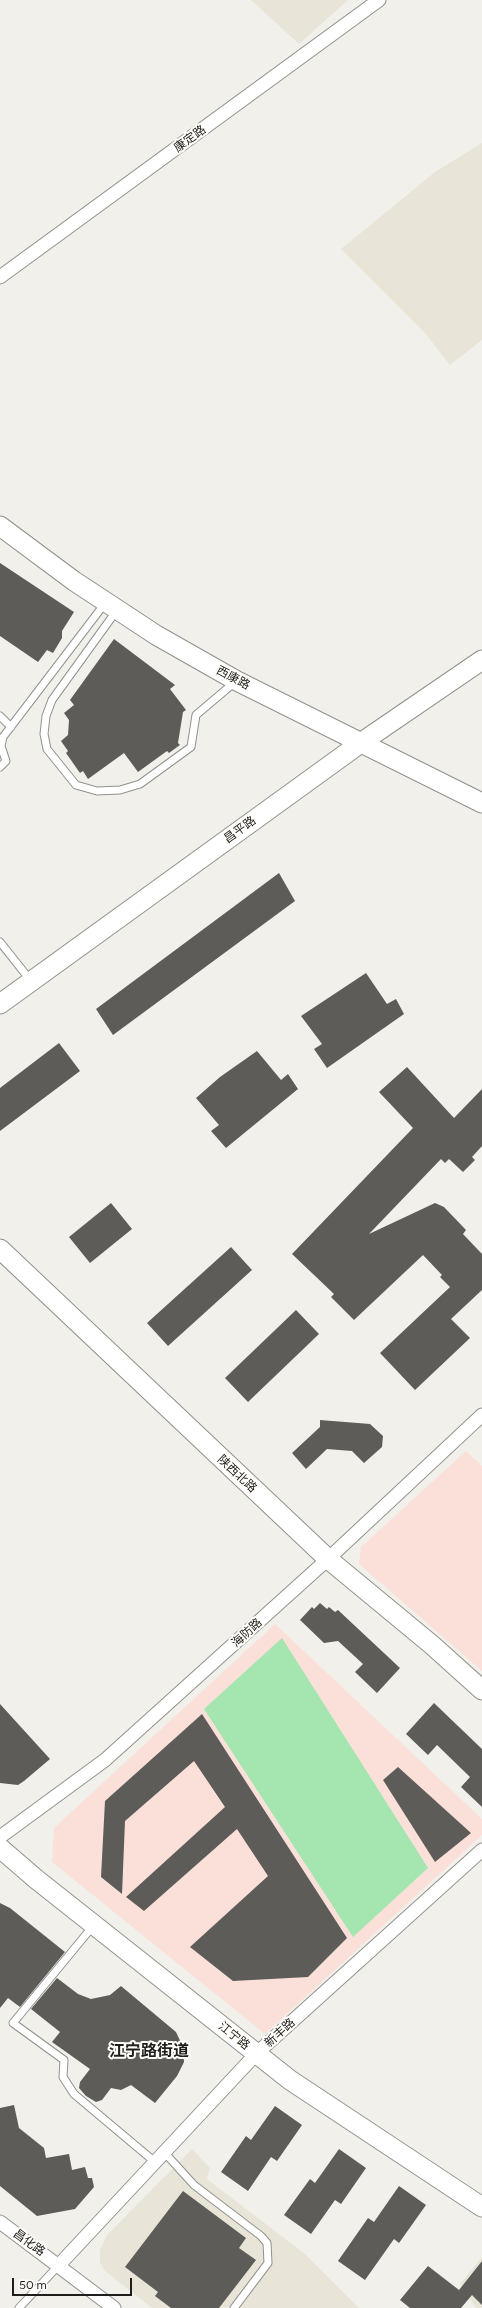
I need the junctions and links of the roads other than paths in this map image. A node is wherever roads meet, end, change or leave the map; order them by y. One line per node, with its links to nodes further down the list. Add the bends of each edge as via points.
1 (379, 0): 2 (street, 康定路)
2 (0, 277)
3 (0, 526): 4 (main road, 西康路)
4 (112, 606): 6 (main road, 西康路, via 156,635); 6 (lane, via 52,700 46,716 44,734 47,749 76,786 97,791 120,790 140,784 191,747 196,715); 8 (lane)
5 (482, 660): 9 (main road, 昌平路)
6 (237, 681): 9 (main road, 西康路)
7 (0, 716): 8 (lane)
8 (11, 727): 10 (lane, via 3,737 1,746 6,761)
9 (362, 742): 11 (main road, 西康路); 13 (main road, 昌平路)
10 (0, 767)
11 (482, 803)
12 (0, 942): 13 (lane)
13 (31, 981): 14 (main road, 昌平路)
14 (0, 1004)
15 (0, 1249): 17 (main road, 陕西北路)
16 (482, 1415): 17 (street, 海防路)
17 (328, 1559): 18 (main road, 陕西北路); 19 (street, 海防路, via 105,1760)
18 (482, 1690)
19 (0, 1837)
20 (0, 1848): 22 (main road, 江宁路)
21 (482, 1850): 23 (street, 新丰路)
22 (94, 1924): 23 (main road, 江宁路); 25 (lane, via 13,2023 64,2060 63,2077 74,2094)
23 (256, 2054): 24 (street, 新丰路); 26 (main road, 江宁路, via 311,2094)
24 (164, 2152): 25 (street, 新丰路); 31 (lane, via 194,2185 267,2243 268,2263)
25 (155, 2162): 28 (street, 新丰路)
26 (482, 2207)
27 (0, 2222): 28 (street, 昌化路)
28 (59, 2265): 29 (lane); 30 (street, 昌化路)
29 (19, 2308)
30 (114, 2308)
31 (234, 2308)

